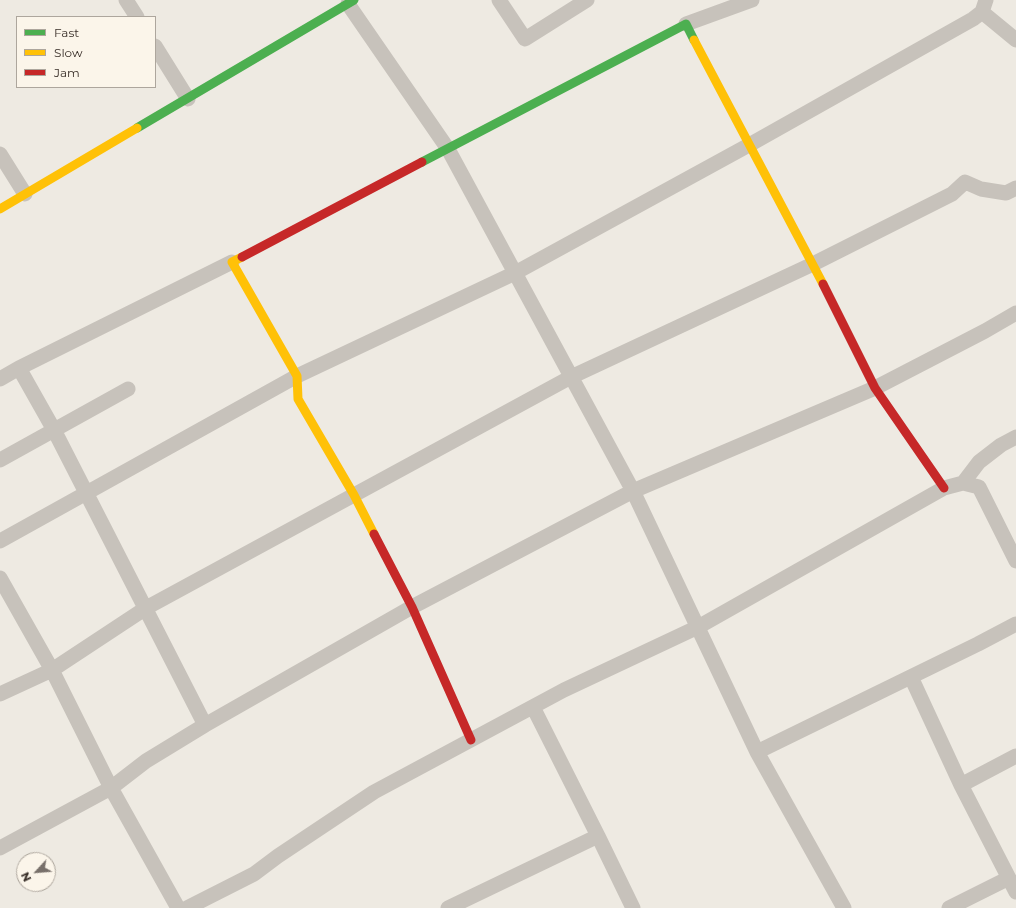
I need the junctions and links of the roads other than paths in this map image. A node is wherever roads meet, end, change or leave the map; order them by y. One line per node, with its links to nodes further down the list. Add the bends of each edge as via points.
1 (126, 0): 7 (street)
2 (499, 0): 3 (street, via 525,39)
3 (587, 0)
4 (752, 0): 8 (street)
5 (351, 2): 11 (street); 13 (street)
6 (984, 6): 9 (street); 12 (street, via 974,19)
7 (136, 16)
8 (686, 24): 12 (street); 13 (street)
9 (1016, 40)
10 (156, 48): 11 (street)
11 (188, 99): 16 (street)
12 (749, 145): 19 (street); 20 (street)
13 (448, 149): 18 (street); 20 (street)
14 (0, 154): 16 (street)
15 (1016, 188): 19 (street, via 1006,193 965,182 952,194)
16 (25, 194): 17 (street)
17 (0, 209)
18 (232, 262): 22 (street); 23 (street)
19 (813, 264): 24 (street); 26 (street)
20 (514, 273): 23 (street); 24 (street)
21 (1016, 313): 26 (street)
22 (19, 368): 25 (street); 28 (street)
23 (297, 376): 34 (street); 35 (street, via 298,399)
24 (571, 377): 33 (street); 35 (street)
25 (0, 378)
26 (876, 388): 32 (street); 33 (street)
27 (128, 389): 28 (street)
28 (54, 430): 30 (street); 34 (street)
29 (1016, 437): 31 (street, via 979,462)
30 (0, 460)
31 (963, 483): 32 (street); 37 (street, via 979,487)
32 (944, 488): 42 (street)
33 (633, 491): 39 (street); 42 (street)
34 (86, 493): 36 (street); 40 (street)
35 (354, 495): 39 (street); 40 (street)
36 (0, 541)
37 (1016, 561)
38 (0, 578): 43 (street)
39 (412, 607): 47 (street); 48 (street)
40 (146, 608): 43 (street); 47 (street)
41 (1016, 624): 44 (street)
42 (698, 627): 46 (street); 49 (street)
43 (52, 670): 45 (street); 52 (street)
44 (911, 677): 49 (street); 51 (street)
45 (0, 694)
46 (533, 707): 48 (street); 53 (street)
47 (205, 725): 52 (street, via 146,761)
48 (471, 740): 58 (street, via 374,792 254,874)
49 (757, 752): 61 (street)
50 (1016, 756): 51 (street)
51 (961, 785): 55 (street)
52 (111, 788): 54 (street); 57 (street)
53 (598, 836): 59 (street); 60 (street)
54 (0, 848)
55 (1009, 878): 56 (street); 62 (street)
56 (1016, 892)
57 (178, 908)
58 (187, 908)
59 (448, 908)
60 (633, 908)
61 (844, 908)
62 (949, 908)

